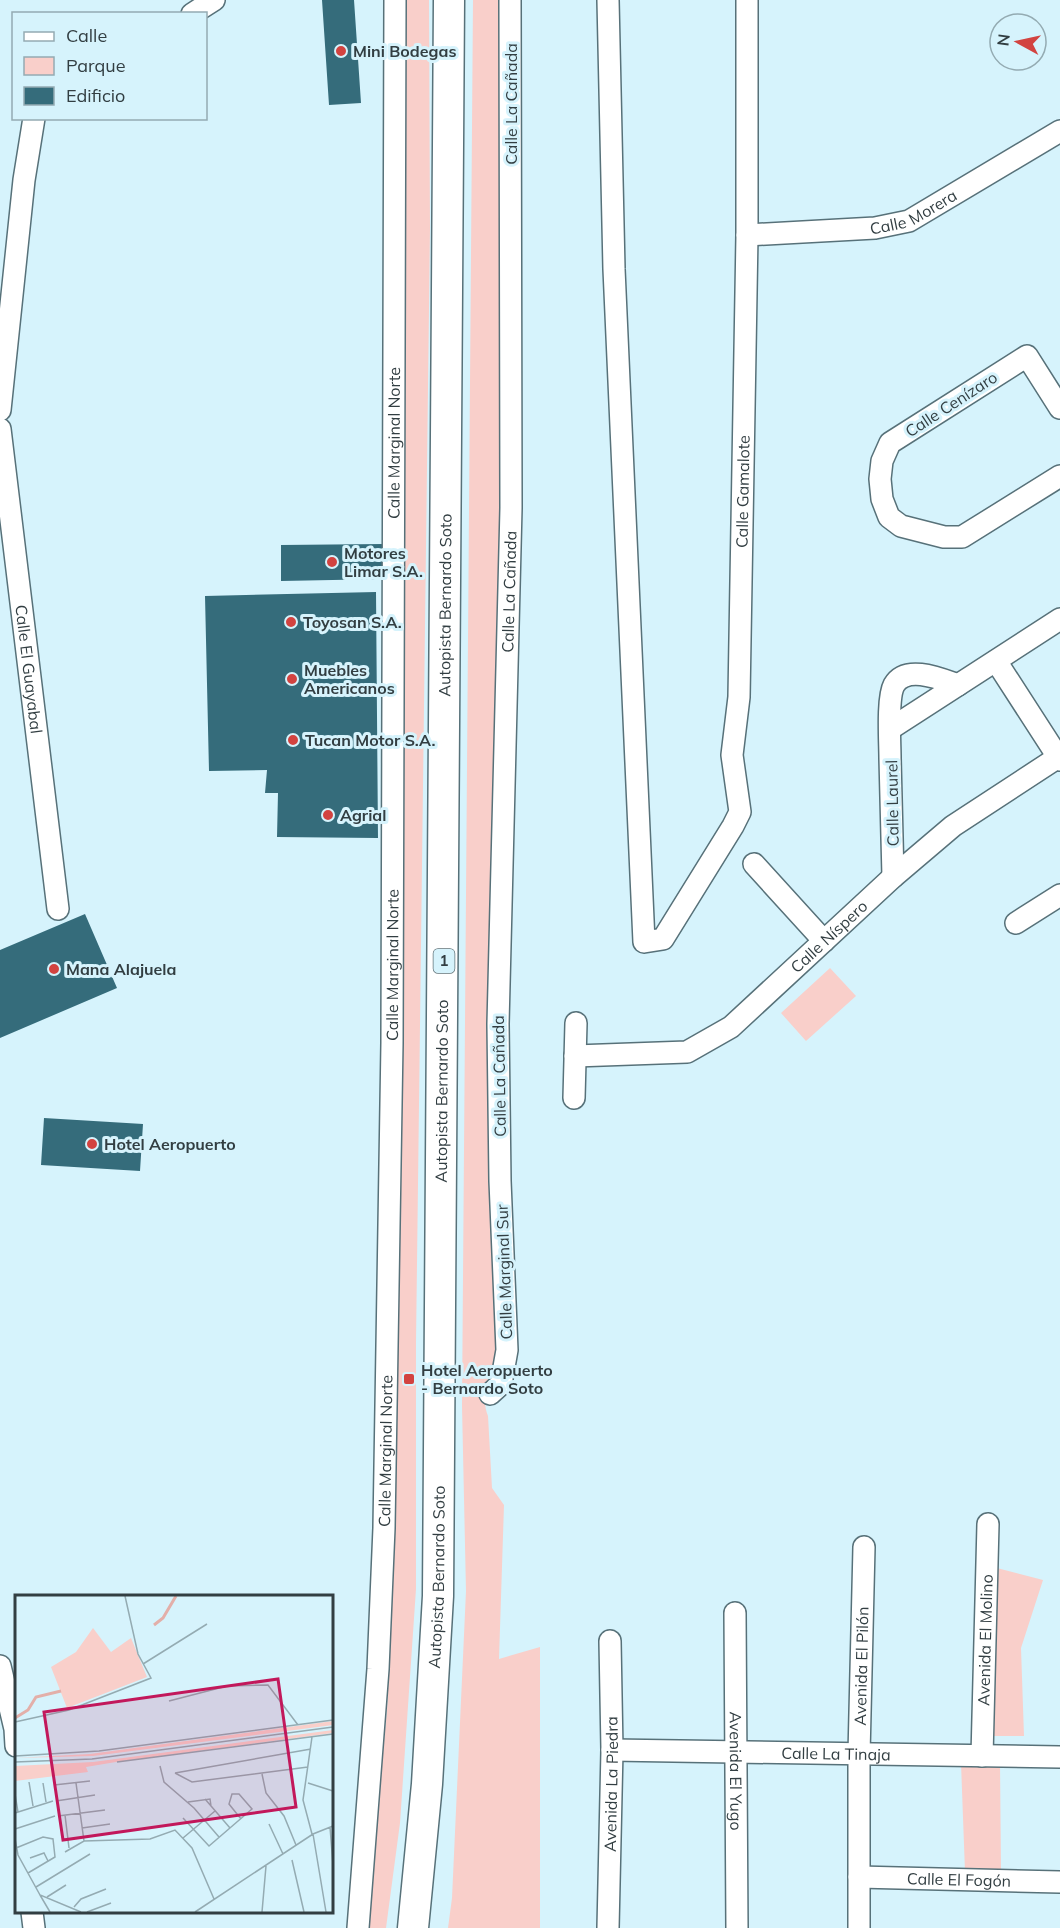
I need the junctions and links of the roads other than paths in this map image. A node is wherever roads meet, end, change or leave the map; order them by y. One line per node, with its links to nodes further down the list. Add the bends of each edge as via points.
1 (214, 0): 7 (street)
2 (394, 0): 47 (street, Calle Marginal Norte, via 392,997 385,1516 378,1669)
3 (449, 0): 45 (highway, Autopista Bernardo Soto / 1, via 438,1596 427,1784)
4 (510, 0): 29 (street, Calle La Cañada, via 511,508 498,1024)
5 (608, 0): 10 (street, Calle Gamalote, via 614,269 644,942 663,939 740,812 732,755 739,697)
6 (747, 0): 10 (street, Calle Gamalote)
7 (195, 12)
8 (34, 120): 12 (street)
9 (1060, 130): 10 (street, Calle Morera, via 909,221 875,228)
10 (747, 235)
11 (1060, 408): 14 (street, Calle Cenízaro, via 1027,356 890,443 880,479 889,517 901,526 953,538 962,537)
12 (0, 410)
13 (0, 429): 23 (street, Calle El Guayabal)
14 (1060, 476)
15 (1060, 619): 16 (street)
16 (996, 661): 17 (street); 19 (street)
17 (958, 685): 18 (street); 18 (street, Calle Laurel, via 918,675 904,677 894,684)
18 (890, 729): 21 (street, Calle Laurel)
19 (1059, 758): 21 (street, Calle Níspero, via 953,826)
20 (754, 864): 25 (street)
21 (893, 877): 25 (street, Calle Níspero)
22 (1060, 895): 24 (street)
23 (58, 909)
24 (1016, 923)
25 (824, 940): 27 (street, Calle Níspero, via 730,1027 687,1052)
26 (576, 1023): 27 (street)
27 (575, 1056): 28 (street)
28 (574, 1098)
29 (500, 1181): 30 (street, Calle Marginal Sur, via 507,1350 501,1384)
30 (490, 1394)
31 (988, 1524): 40 (street, Avenida El Molino)
32 (864, 1546): 39 (street, Avenida El Pilón)
33 (735, 1612): 38 (street, Avenida El Yugo)
34 (610, 1641): 37 (street, Avenida La Piedra)
35 (0, 1665): 36 (street)
36 (15, 1729)
37 (612, 1750): 38 (street, Calle La Tinaja); 48 (street, Avenida La Piedra)
38 (735, 1752): 39 (street, Calle La Tinaja); 49 (street, Avenida El Yugo)
39 (860, 1754): 40 (street, Calle La Tinaja); 42 (street, Avenida El Pilón)
40 (982, 1756): 41 (street, Calle La Tinaja)
41 (1060, 1757)
42 (859, 1877): 43 (street, Calle El Fogón); 50 (street, Avenida El Pilón)
43 (1060, 1882)
44 (32, 1913): 46 (street)
45 (412, 1925)
46 (34, 1928)
47 (358, 1928)
48 (608, 1928)
49 (737, 1928)
50 (859, 1928)

